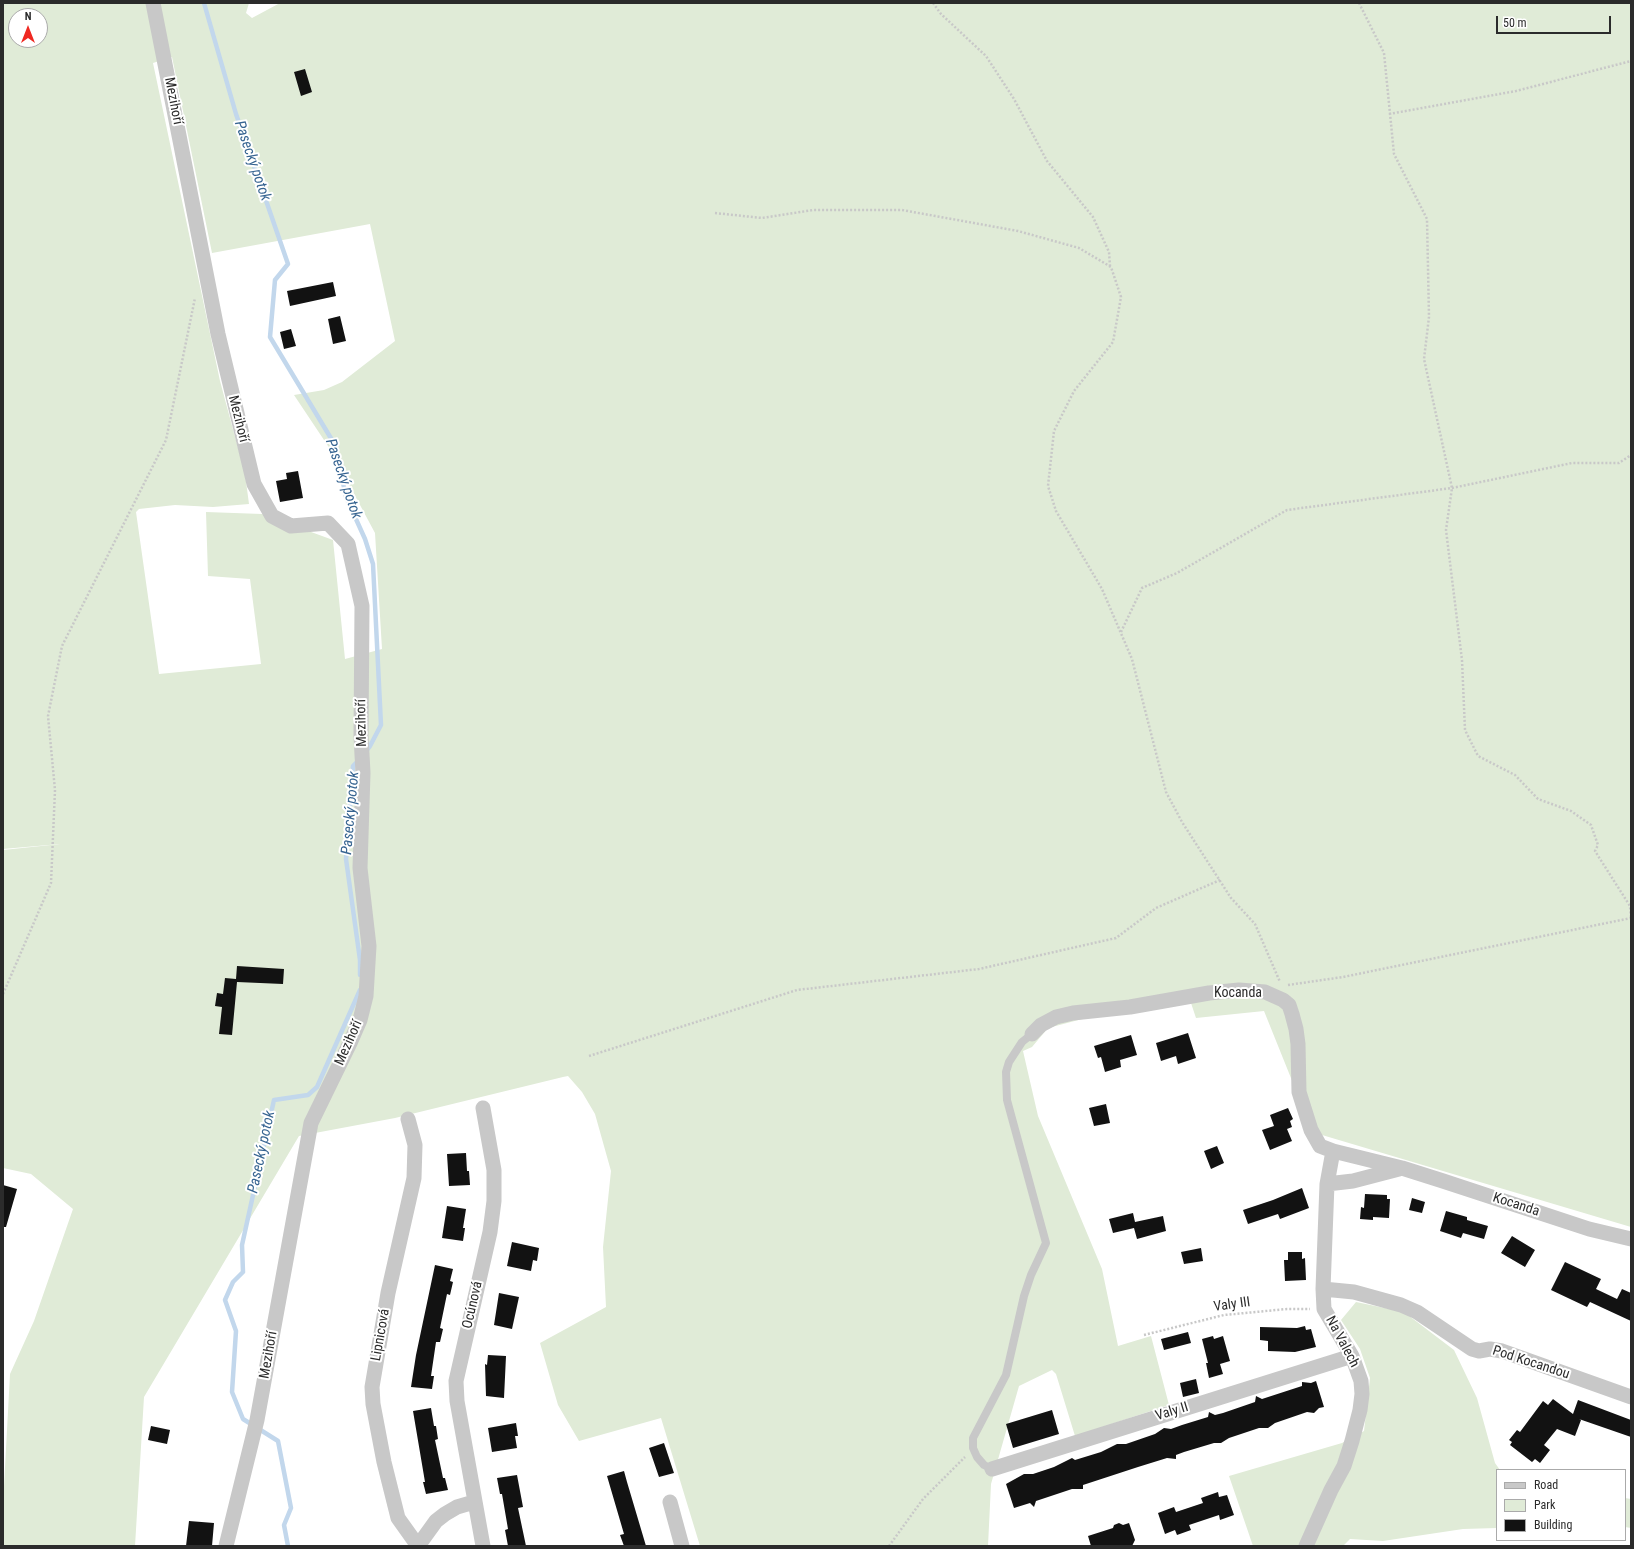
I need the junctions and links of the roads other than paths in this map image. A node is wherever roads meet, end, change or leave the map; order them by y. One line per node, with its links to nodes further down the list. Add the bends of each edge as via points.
1 (154, 3): 15 (street, Mezihoří, via 218,334 254,484 272,516 291,526 328,523 348,544 362,606 363,773 360,868 369,946 366,996 360,1020 311,1123 256,1427)
2 (1032, 1034): 5 (street, Kocanda, via 1041,1025 1056,1017 1073,1013 1216,992 1259,990 1274,995 1289,1005 1296,1028 1299,1092 1311,1130 1320,1146); 12 (lane, via 1022,1042 1006,1072 1007,1100 1046,1243 1024,1296 1006,1375 973,1438 976,1456)
3 (483, 1108): 13 (street, Ocúnová, via 494,1170 494,1201 490,1232 456,1381)
4 (408, 1119): 16 (street, Lipnicová, via 414,1145 414,1178 388,1294 372,1387 384,1462 398,1518)
5 (1333, 1151): 6 (street, Kocanda); 7 (street, Na Valech)
6 (1402, 1168): 7 (street, via 1353,1181); 8 (street, Kocanda, via 1589,1229)
7 (1327, 1184): 9 (street, Na Valech)
8 (1631, 1239)
9 (1323, 1289): 10 (street, Na Valech, via 1324,1309); 11 (street, Pod Kocandou, via 1354,1292 1384,1299 1417,1312 1472,1349 1502,1352)
10 (1352, 1356): 12 (street, Valy II); 19 (street, Na Valech, via 1361,1381 1360,1410 1344,1466)
11 (1631, 1397)
12 (992, 1469)
13 (474, 1502): 16 (street, via 457,1507 436,1521); 17 (street, Ocúnová)
14 (670, 1502): 18 (street)
15 (226, 1546)
16 (418, 1546)
17 (483, 1546)
18 (682, 1546)
19 (1306, 1546)

